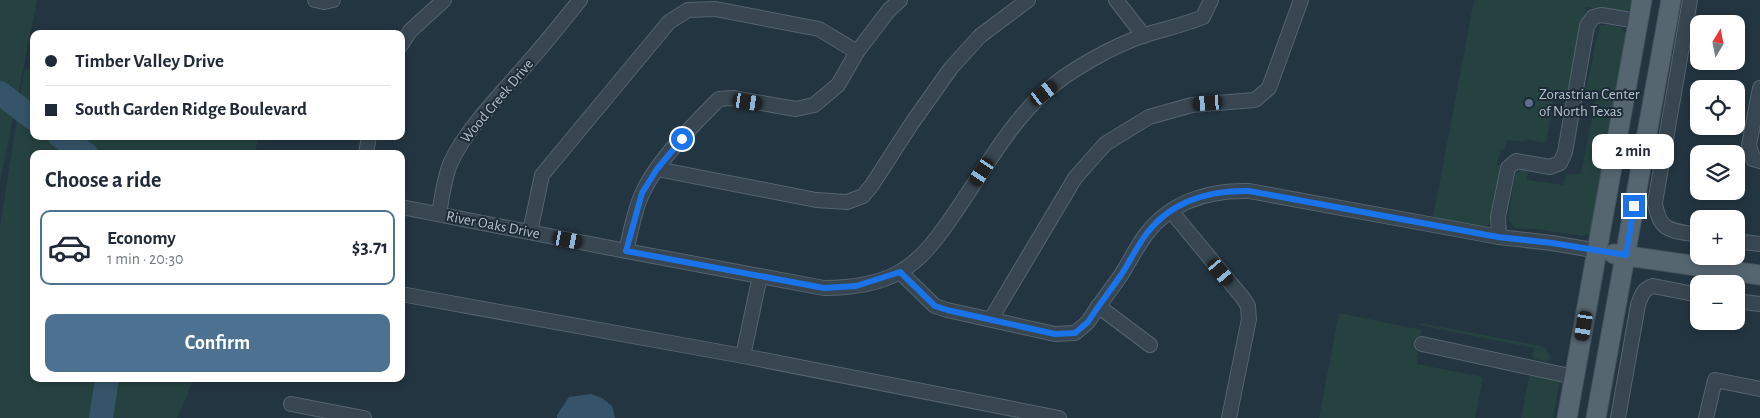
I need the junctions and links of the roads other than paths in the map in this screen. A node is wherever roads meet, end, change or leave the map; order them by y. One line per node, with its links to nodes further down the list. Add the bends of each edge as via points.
1 (315, 0): 2 (street)
2 (333, 0)
3 (444, 0): 15 (street)
4 (580, 0): 22 (street, Wood Creek Drive, via 458,148 450,164)
5 (900, 0): 16 (street)
6 (1028, 0): 19 (street, via 980,36 952,68 863,196 846,202 816,200)
7 (1116, 0): 14 (street)
8 (1211, 0): 14 (street, River Oaks Drive, via 1203,17)
9 (1301, 0): 39 (street, via 1269,88 1254,100 1192,104 1149,117 1104,144 1075,178)
10 (1642, 0): 13 (main road)
11 (1670, 0): 30 (main road)
12 (1690, 0): 24 (street, via 1655,204 1661,224 1668,229)
13 (1638, 21): 25 (street, via 1601,15 1593,18 1587,26 1565,152 1560,163 1550,167 1516,161 1508,168 1498,217); 29 (main road)
14 (1144, 36): 31 (street, River Oaks Drive, via 1070,72 1044,93 1018,120 936,238 917,260)
15 (405, 39)
16 (857, 52): 19 (street, via 838,85 814,106 796,109 733,98 719,99); 23 (street, via 819,29 715,9 688,10 669,22 542,175)
17 (1760, 88): 18 (street, via 1750,145)
18 (1757, 160)
19 (657, 169): 28 (street, via 642,193)
20 (405, 208): 22 (street, River Oaks Drive)
21 (1171, 211): 25 (street, via 1206,194 1249,191); 38 (street, via 1148,232); 48 (street, via 1248,306 1249,319)
22 (439, 214): 23 (street, River Oaks Drive)
23 (530, 232): 28 (street, River Oaks Drive)
24 (1690, 233)
25 (1498, 237): 29 (street)
26 (1745, 242): 27 (street)
27 (1760, 244)
28 (626, 251): 33 (street, River Oaks Drive)
29 (1598, 251): 30 (main road); 43 (main road)
30 (1626, 255): 32 (main road); 50 (main road)
31 (900, 272): 33 (street, River Oaks Drive, via 841,288); 39 (street, via 935,306)
32 (1760, 275)
33 (760, 276): 42 (street)
34 (1690, 293): 51 (street, via 1653,286 1641,294)
35 (405, 295): 42 (street)
36 (1745, 302): 37 (street)
37 (1760, 304)
38 (1098, 306): 39 (street, via 1088,322 1075,333 1055,334); 41 (street)
39 (991, 319)
40 (1422, 344): 43 (street)
41 (1150, 345)
42 (743, 356): 47 (street)
43 (1574, 377): 49 (main road)
44 (1760, 389): 52 (street, via 1715,380)
45 (291, 404): 46 (street)
46 (364, 418)
47 (1059, 418)
48 (1229, 418)
49 (1567, 418)
50 (1596, 418)
51 (1618, 418)
52 (1706, 418)

